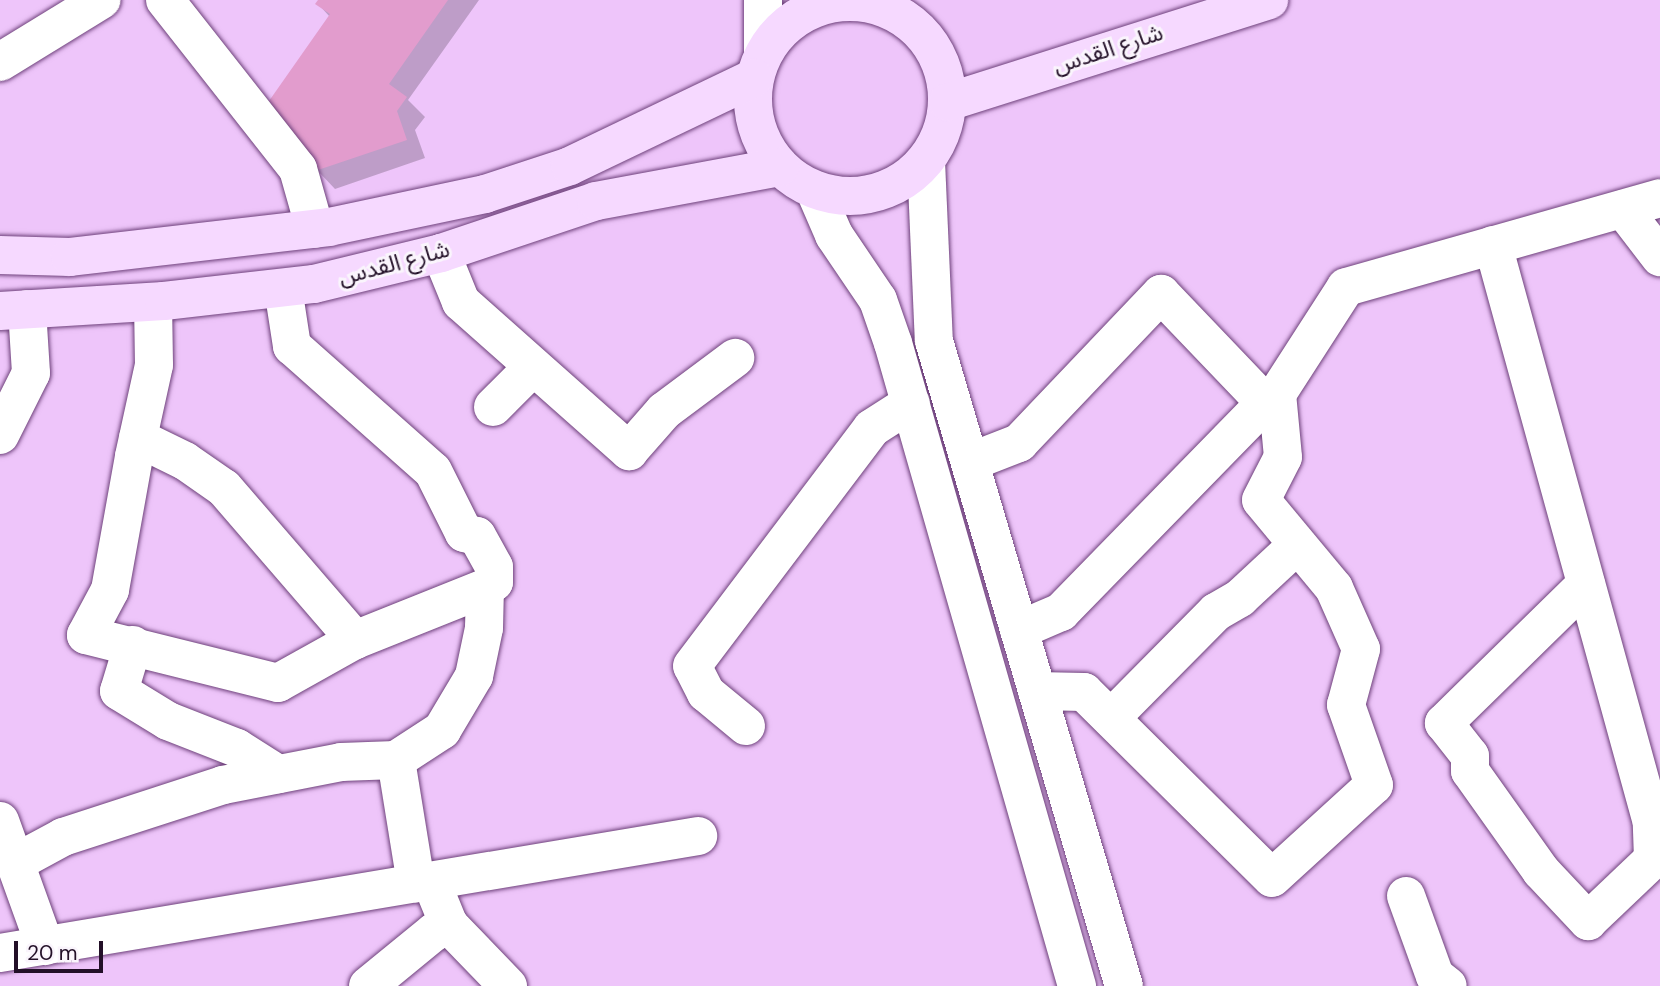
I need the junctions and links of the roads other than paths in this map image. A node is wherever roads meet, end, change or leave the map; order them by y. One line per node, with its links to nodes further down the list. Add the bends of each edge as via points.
1 (101, 0): 7 (street)
2 (165, 0): 15 (street, via 298,169)
3 (763, 0): 8 (street)
4 (927, 0): 6 (main road)
5 (1269, 0): 9 (main road, شارع القدس)
6 (876, 4): 8 (main road, via 835,3 798,16); 9 (main road, via 923,35 937,55)
7 (0, 62)
8 (758, 66): 11 (main road, via 756,126); 15 (main road, شارع القدس, via 570,166 485,194)
9 (948, 102): 10 (main road, via 945,123)
10 (926, 161): 12 (main road, via 887,190 863,196); 30 (street, via 934,341)
11 (780, 167): 12 (main road); 17 (main road, شارع القدس, via 596,201)
12 (815, 191): 26 (street, via 834,235 878,300)
13 (1660, 198): 14 (street)
14 (1623, 209): 16 (street); 19 (street)
15 (315, 229): 18 (main road, شارع القدس, via 70,257)
16 (1493, 245): 25 (street, via 1346,287); 32 (street)
17 (441, 253): 20 (main road, شارع القدس); 24 (street, via 461,302)
18 (0, 255)
19 (1660, 257)
20 (283, 288): 21 (main road, شارع القدس); 33 (street, via 292,346 433,471 464,533 477,536 494,567 494,582)
21 (153, 302): 22 (main road, شارع القدس); 29 (street, via 154,365)
22 (14, 310): 28 (street, via 31,373)
23 (735, 358): 24 (street, via 664,411 629,451)
24 (532, 368): 27 (street)
25 (1271, 399): 30 (street, via 1161,294 1019,443); 31 (street, via 1283,457 1261,500); 34 (street, via 1060,612)
26 (911, 403): 39 (street, via 872,428 692,666 706,693); 53 (street)
27 (493, 407)
28 (0, 435)
29 (138, 438): 35 (street, via 225,488); 36 (street, via 110,590 86,635)
30 (970, 462): 34 (street)
31 (1296, 545): 38 (street, via 1240,598 1216,612); 38 (street, via 1334,588 1361,649 1346,705 1374,785 1272,878)
32 (1586, 584): 43 (street); 43 (street, via 1444,723 1470,756 1470,771 1541,872 1588,920 1653,859)
33 (485, 588): 35 (street); 40 (street, via 484,628 474,676 442,730)
34 (1019, 630): 37 (street)
35 (355, 640): 36 (street, via 278,683)
36 (134, 645): 41 (street, via 120,691 168,721 237,748)
37 (1037, 691): 38 (street, via 1084,692); 54 (street)
38 (1111, 718)
39 (746, 726)
40 (396, 760): 41 (street, via 341,762); 46 (street)
41 (278, 774): 45 (street, via 141,810 63,837)
42 (0, 821): 45 (street)
43 (1656, 821)
44 (698, 836): 46 (street)
45 (15, 863): 49 (street)
46 (424, 882): 48 (street); 49 (street)
47 (1406, 896): 55 (street, via 1435,976)
48 (449, 925): 51 (street); 52 (street)
49 (45, 946): 50 (street)
50 (0, 953)
51 (368, 986)
52 (508, 986)
53 (1077, 986)
54 (1124, 986)
55 (1448, 986)

